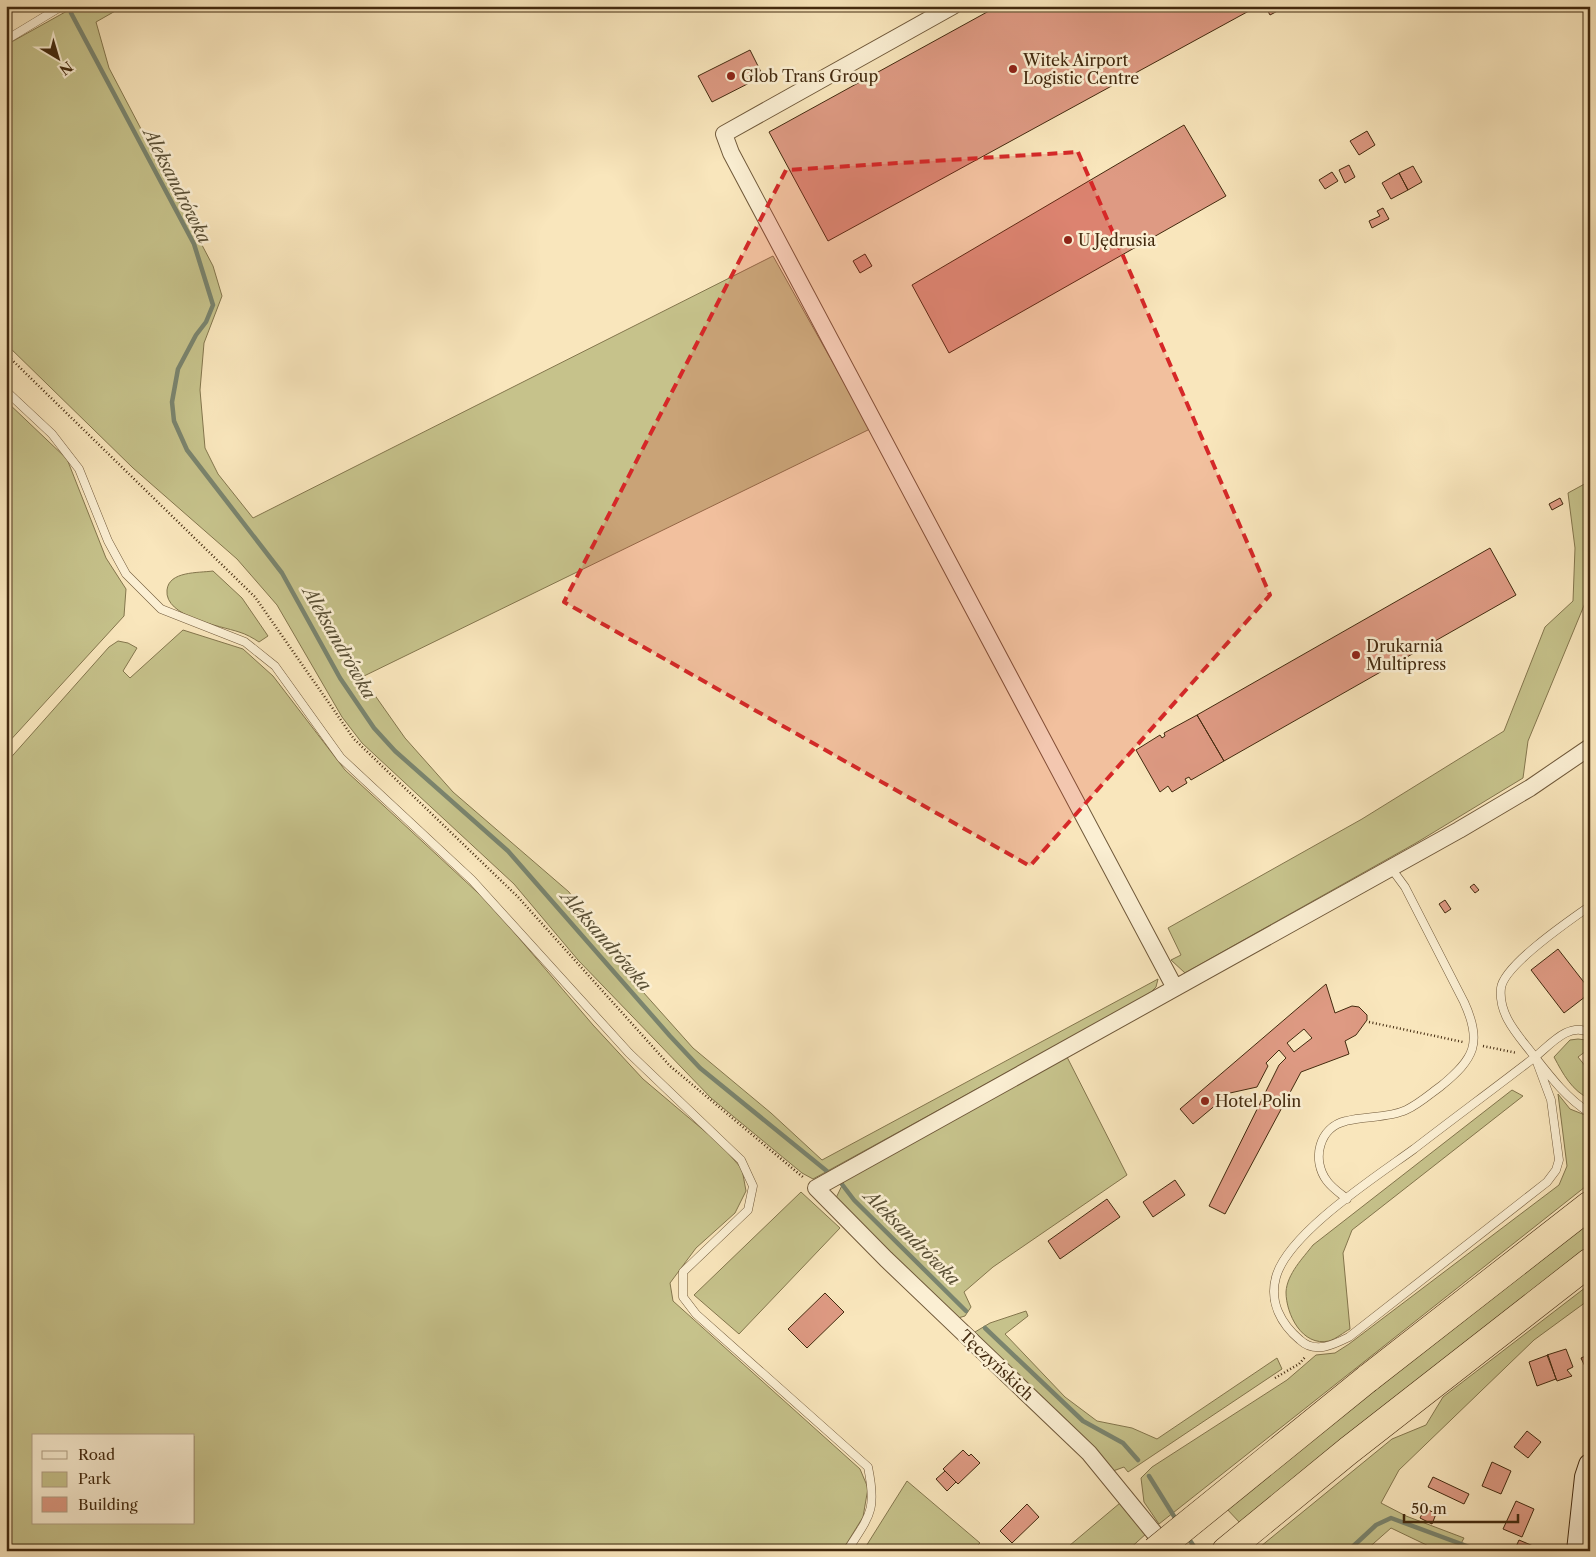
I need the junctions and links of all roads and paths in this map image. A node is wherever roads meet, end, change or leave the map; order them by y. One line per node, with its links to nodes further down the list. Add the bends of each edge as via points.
1 (62, 6): 3 (lane)
2 (954, 6): 9 (street, via 724,134 828,337)
3 (6, 40)
4 (6, 354): 15 (path, via 254,597 354,738 518,897 670,1066)
5 (6, 391): 23 (lane, via 52,434 79,469 108,541 126,574 162,609 244,642 275,666 341,758 472,880 629,1053 741,1160 753,1186 748,1210 682,1272 683,1297 696,1314 868,1467 873,1490 872,1512)
6 (1590, 747): 7 (street, via 1530,788)
7 (1391, 868): 9 (street); 12 (lane, via 1405,887 1464,1002 1472,1019)
8 (1590, 906): 13 (lane, via 1512,968 1501,987 1502,1006 1511,1027)
9 (1175, 988): 15 (street)
10 (1369, 1022): 12 (path)
11 (1590, 1033): 13 (lane, via 1576,1029 1563,1034)
12 (1474, 1044): 13 (path); 16 (lane, via 1461,1070 1405,1111 1344,1121 1327,1133 1319,1145 1318,1159 1327,1181)
13 (1535, 1057): 14 (lane, via 1573,1102); 16 (lane); 19 (lane, via 1551,1100 1559,1160 1547,1182 1360,1328 1332,1345)
14 (1590, 1113)
15 (816, 1188): 25 (street, Tęczyńskich, via 1089,1453)
16 (1347, 1199): 19 (lane, via 1296,1244 1276,1277 1274,1295 1278,1314 1291,1332)
17 (1590, 1205): 24 (highway, bridge, via 1367,1379)
18 (1590, 1262): 26 (highway, via 1404,1406)
19 (1312, 1346): 20 (path, via 1299,1364)
20 (1275, 1378)
21 (1590, 1465): 22 (street, via 1586,1477)
22 (1586, 1514): 27 (street)
23 (847, 1551)
24 (1155, 1551)
25 (1169, 1551)
26 (1226, 1551)
27 (1578, 1551)

